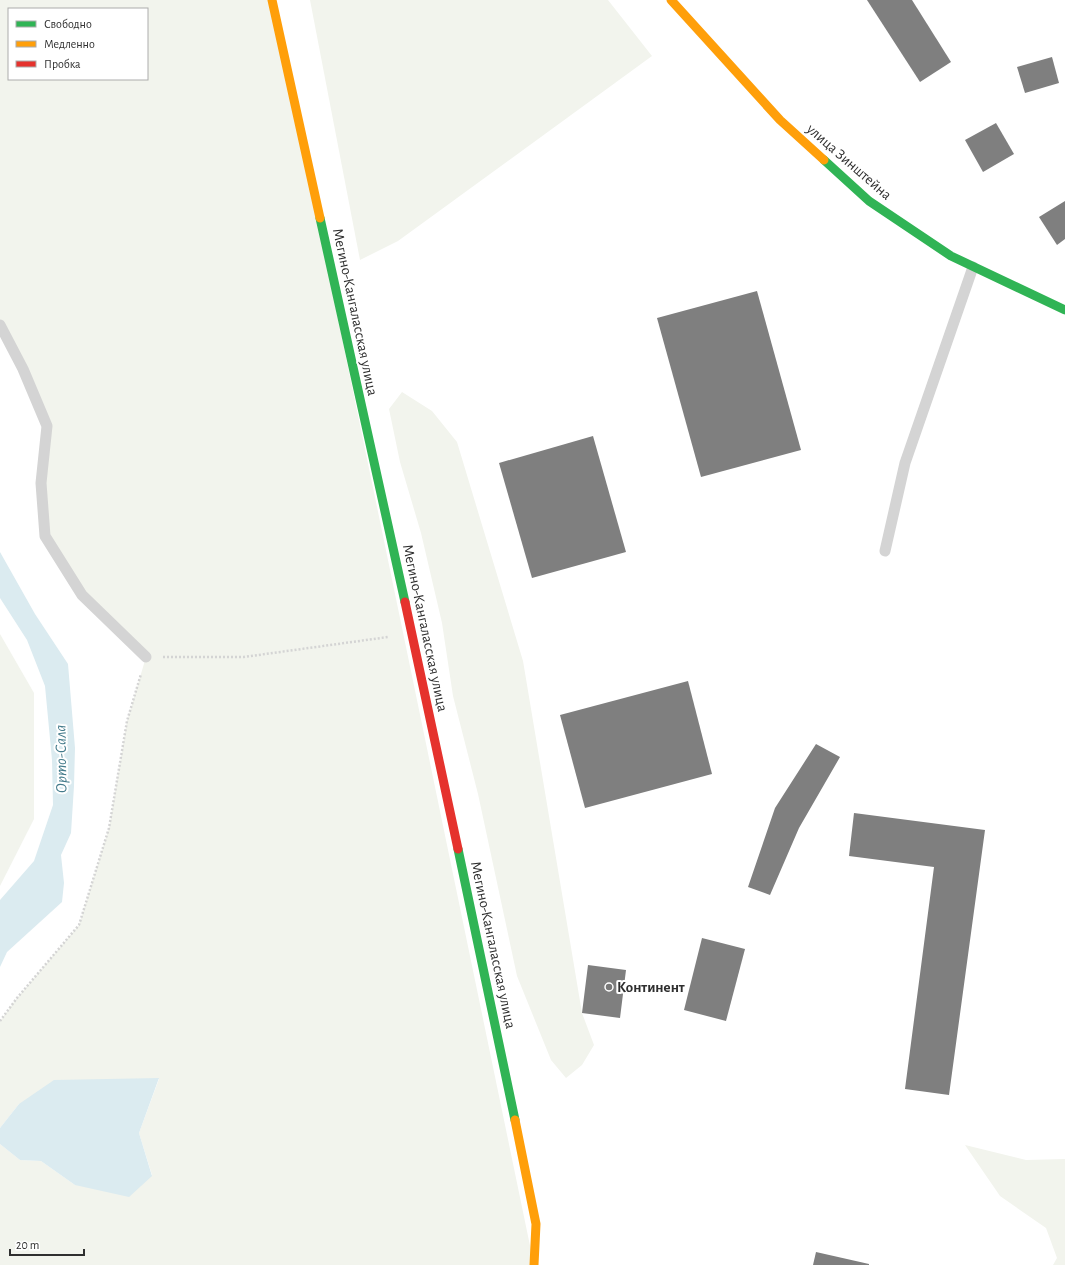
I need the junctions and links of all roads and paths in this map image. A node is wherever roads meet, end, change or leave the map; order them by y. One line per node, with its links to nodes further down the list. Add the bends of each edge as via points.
1 (272, 0): 7 (main road, Мегино-Кангаласская улица)
2 (672, 0): 3 (main road, улица Зинштейна, via 780,120 869,201 951,256)
3 (973, 267): 4 (main road, улица Зинштейна); 6 (lane, via 905,463)
4 (1065, 310)
5 (0, 325): 8 (lane, via 23,369 47,426 41,483 45,536 82,595)
6 (885, 551)
7 (412, 634): 8 (path, via 244,657); 10 (main road, Мегино-Кангаласская улица, via 536,1224)
8 (146, 657): 9 (path, via 127,721 109,828 79,925)
9 (0, 1021)
10 (534, 1265)

